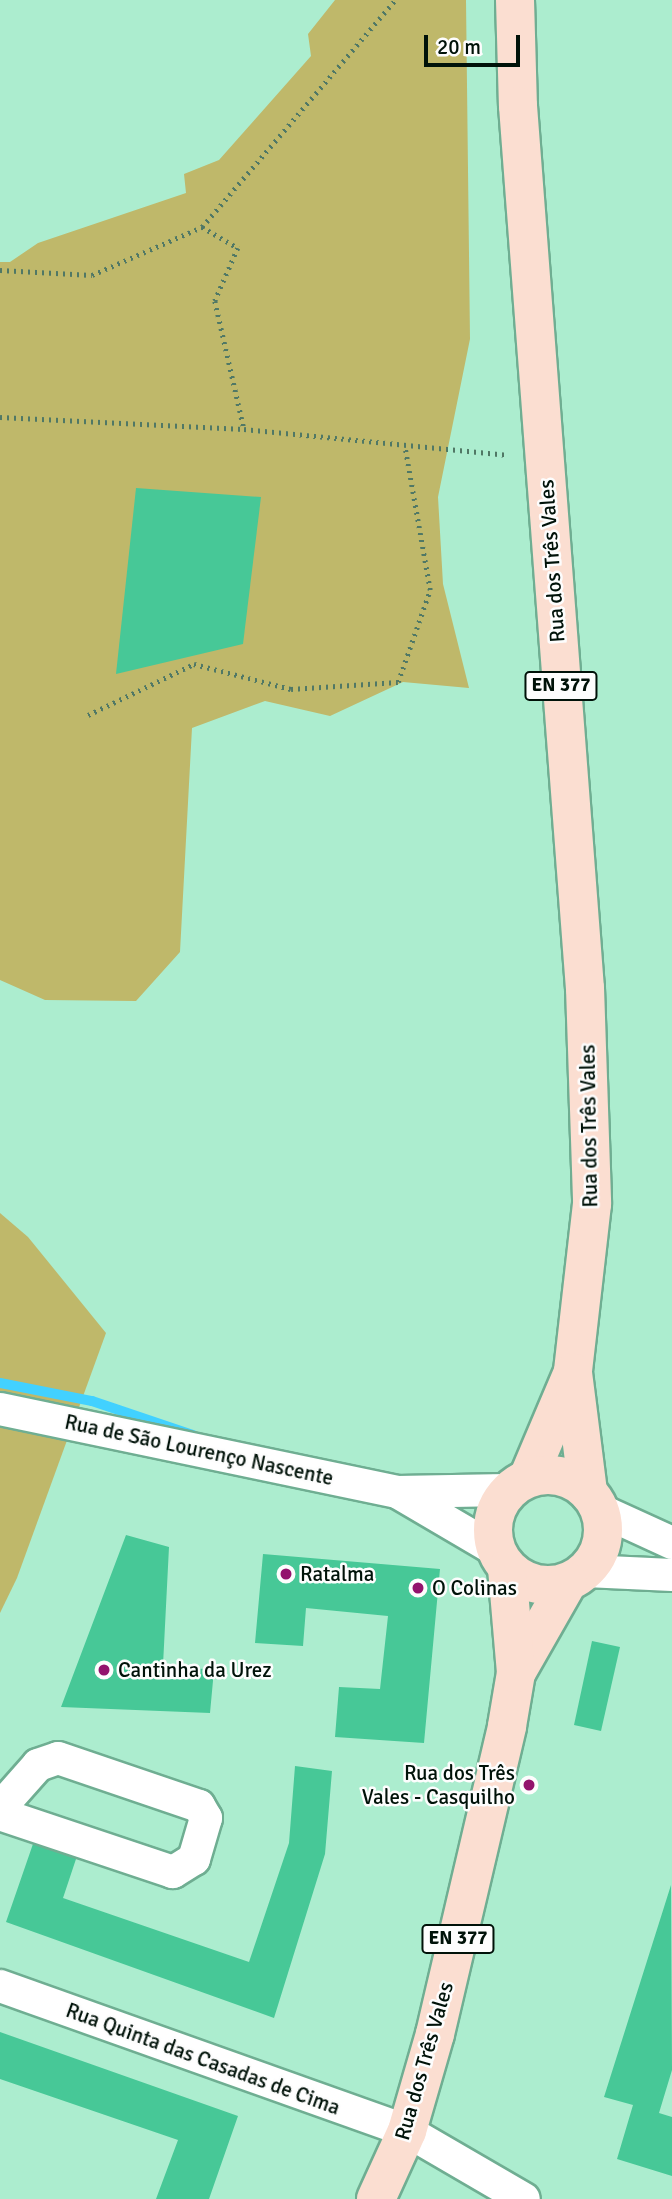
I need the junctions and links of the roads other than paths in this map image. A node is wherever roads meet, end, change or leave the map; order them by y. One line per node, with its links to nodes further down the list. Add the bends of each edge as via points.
1 (515, 0): 2 (main road, Rua dos Três Vales / EN 377, via 518,106 589,1075 592,1204)
2 (573, 1372): 4 (main road, Rua dos Três Vales / EN 377); 6 (main road, Rua dos Três Vales / EN 377)
3 (0, 1409): 5 (street, Rua de São Lourenço Nascente)
4 (519, 1484): 5 (street, Rua de São Lourenço Nascente); 6 (main road, via 549,1474 571,1479); 8 (main road, Rua dos Três Vales / EN 377, via 496,1507 492,1529)
5 (397, 1492): 8 (street, Rua de São Lourenço Nascente)
6 (594, 1501): 7 (street); 10 (main road, Rua dos Três Vales / EN 377, via 603,1532 598,1553)
7 (672, 1543)
8 (501, 1559): 10 (main road, via 535,1584); 11 (main road, Rua dos Três Vales / EN 377)
9 (672, 1575): 10 (street)
10 (577, 1577): 11 (main road, Rua dos Três Vales / EN 377)
11 (516, 1673): 15 (main road, Rua dos Três Vales / EN 377, via 482,1838)
12 (0, 1808): 13 (street, via 38,1765 58,1758 199,1806 206,1818 194,1858 173,1872)
13 (0, 1814)
14 (0, 1986): 15 (street, Rua Quinta das Casadas de Cima)
15 (407, 2131): 16 (main road, Rua dos Três Vales / EN 377); 17 (street, Rua Quinta das Casadas de Cima)
16 (376, 2199)
17 (524, 2199)

